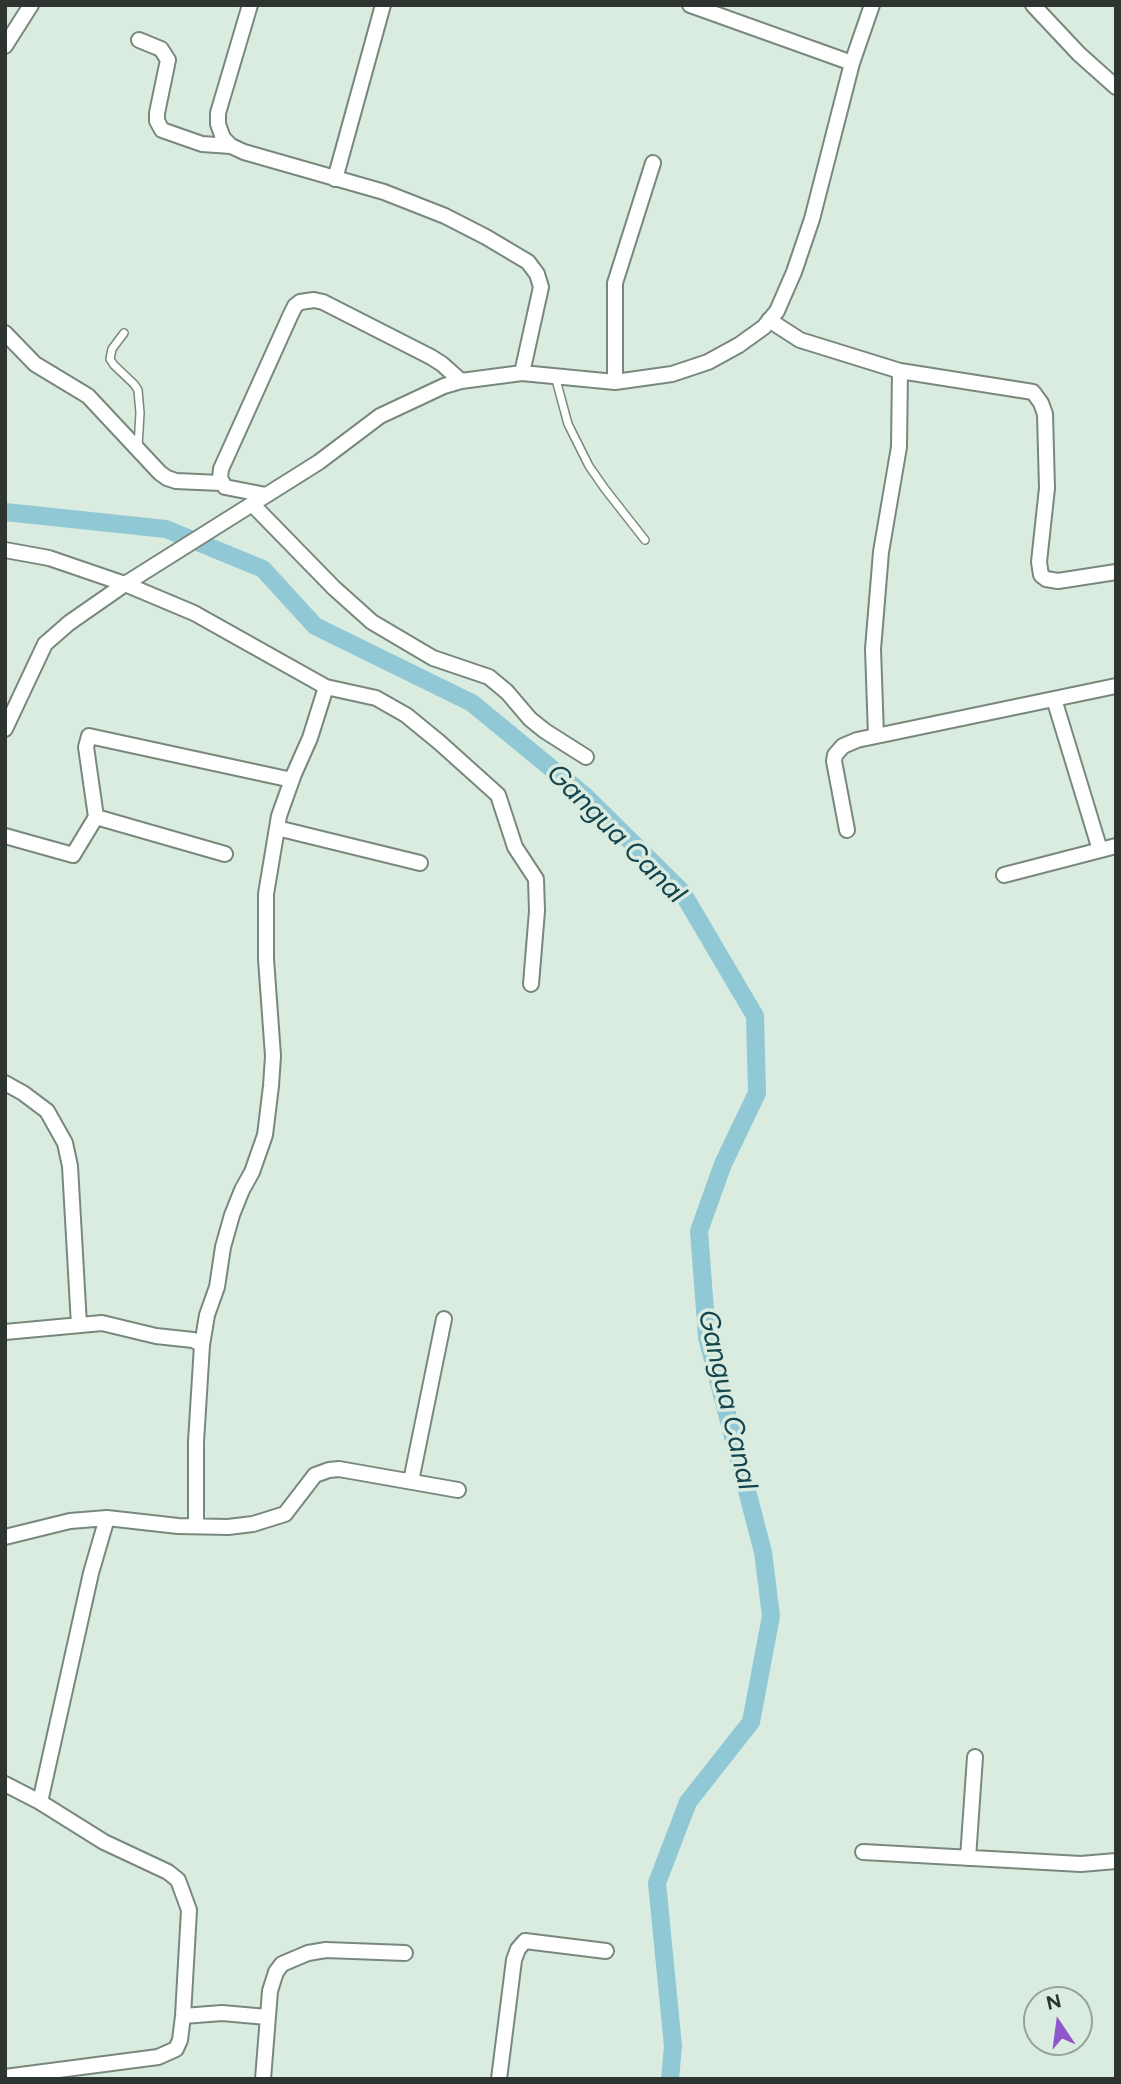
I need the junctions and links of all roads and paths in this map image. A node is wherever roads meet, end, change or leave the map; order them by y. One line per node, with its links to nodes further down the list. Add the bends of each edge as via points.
1 (31, 5): 8 (street)
2 (250, 5): 11 (street, via 218,113 219,131)
3 (383, 5): 13 (street)
4 (690, 5): 9 (street)
5 (872, 5): 9 (street)
6 (1033, 5): 10 (street)
7 (139, 40): 11 (street, via 161,49 168,60 157,113 162,130 202,144)
8 (5, 46)
9 (852, 63): 14 (street, via 812,219 794,272)
10 (1116, 87)
11 (232, 146): 13 (street)
12 (653, 163): 21 (street, via 615,283)
13 (335, 179): 18 (street, via 445,216 528,262 541,287)
14 (769, 320): 17 (street, via 800,340); 21 (street, via 739,345 708,362 672,374)
15 (5, 333): 22 (street, via 35,364 88,396)
16 (124, 333): 22 (lane, via 110,359 138,390)
17 (900, 371): 28 (street, via 1037,395 1045,414 1047,488 1041,575 1058,581); 34 (street, via 899,447 881,552 873,649)
18 (522, 373): 19 (street); 20 (street)
19 (555, 375): 21 (street); 26 (lane, via 568,424 589,466)
20 (461, 381): 23 (street, via 431,357 323,302 300,302 221,468); 24 (street, via 380,416 319,463)
21 (615, 382)
22 (138, 449): 23 (street, via 167,478)
23 (221, 483): 24 (street)
24 (266, 495): 25 (street)
25 (248, 507): 29 (street); 35 (street, via 372,622 433,658 489,677 530,719)
26 (645, 540)
27 (5, 550): 29 (street, via 49,558)
28 (1116, 572)
29 (125, 584): 31 (street, via 194,613); 33 (street, via 45,644)
30 (1116, 686): 32 (street)
31 (326, 687): 36 (street); 46 (street, via 376,698 406,715 498,795 514,847 536,879)
32 (1054, 699): 34 (street); 42 (street)
33 (5, 729)
34 (876, 736): 39 (street, via 843,746 835,755)
35 (586, 757)
36 (292, 780): 37 (street, via 89,736 86,747); 38 (street)
37 (96, 817): 40 (street, via 73,856); 43 (street)
38 (277, 828): 44 (street); 51 (street, via 266,894 273,1056 265,1135 232,1215)
39 (847, 830)
40 (5, 836)
41 (1116, 846): 42 (street)
42 (1100, 850): 45 (street)
43 (225, 854)
44 (420, 863)
45 (1003, 875)
46 (531, 984)
47 (5, 1083): 49 (street, via 47,1111 65,1143)
48 (444, 1319): 52 (street)
49 (79, 1325): 50 (street); 51 (street, via 102,1323)
50 (5, 1332)
51 (202, 1345): 55 (street)
52 (411, 1481): 53 (street); 55 (street, via 329,1470 315,1475 285,1514 253,1524)
53 (458, 1490)
54 (107, 1518): 55 (street); 56 (street, via 71,1521); 59 (street)
55 (196, 1526)
56 (5, 1537)
57 (975, 1758): 61 (street)
58 (5, 1784): 59 (street)
59 (40, 1802): 65 (street, via 178,1880 189,1910)
60 (863, 1852): 61 (street)
61 (968, 1858): 62 (street, via 1081,1864)
62 (1116, 1861)
63 (606, 1951): 69 (street, via 525,1941 518,1949)
64 (405, 1953): 66 (street, via 326,1951 282,1964 270,1991)
65 (183, 2016): 66 (street); 67 (street, via 180,2040 168,2054)
66 (267, 2017): 68 (street)
67 (12, 2077)
68 (263, 2079)
69 (499, 2079)

